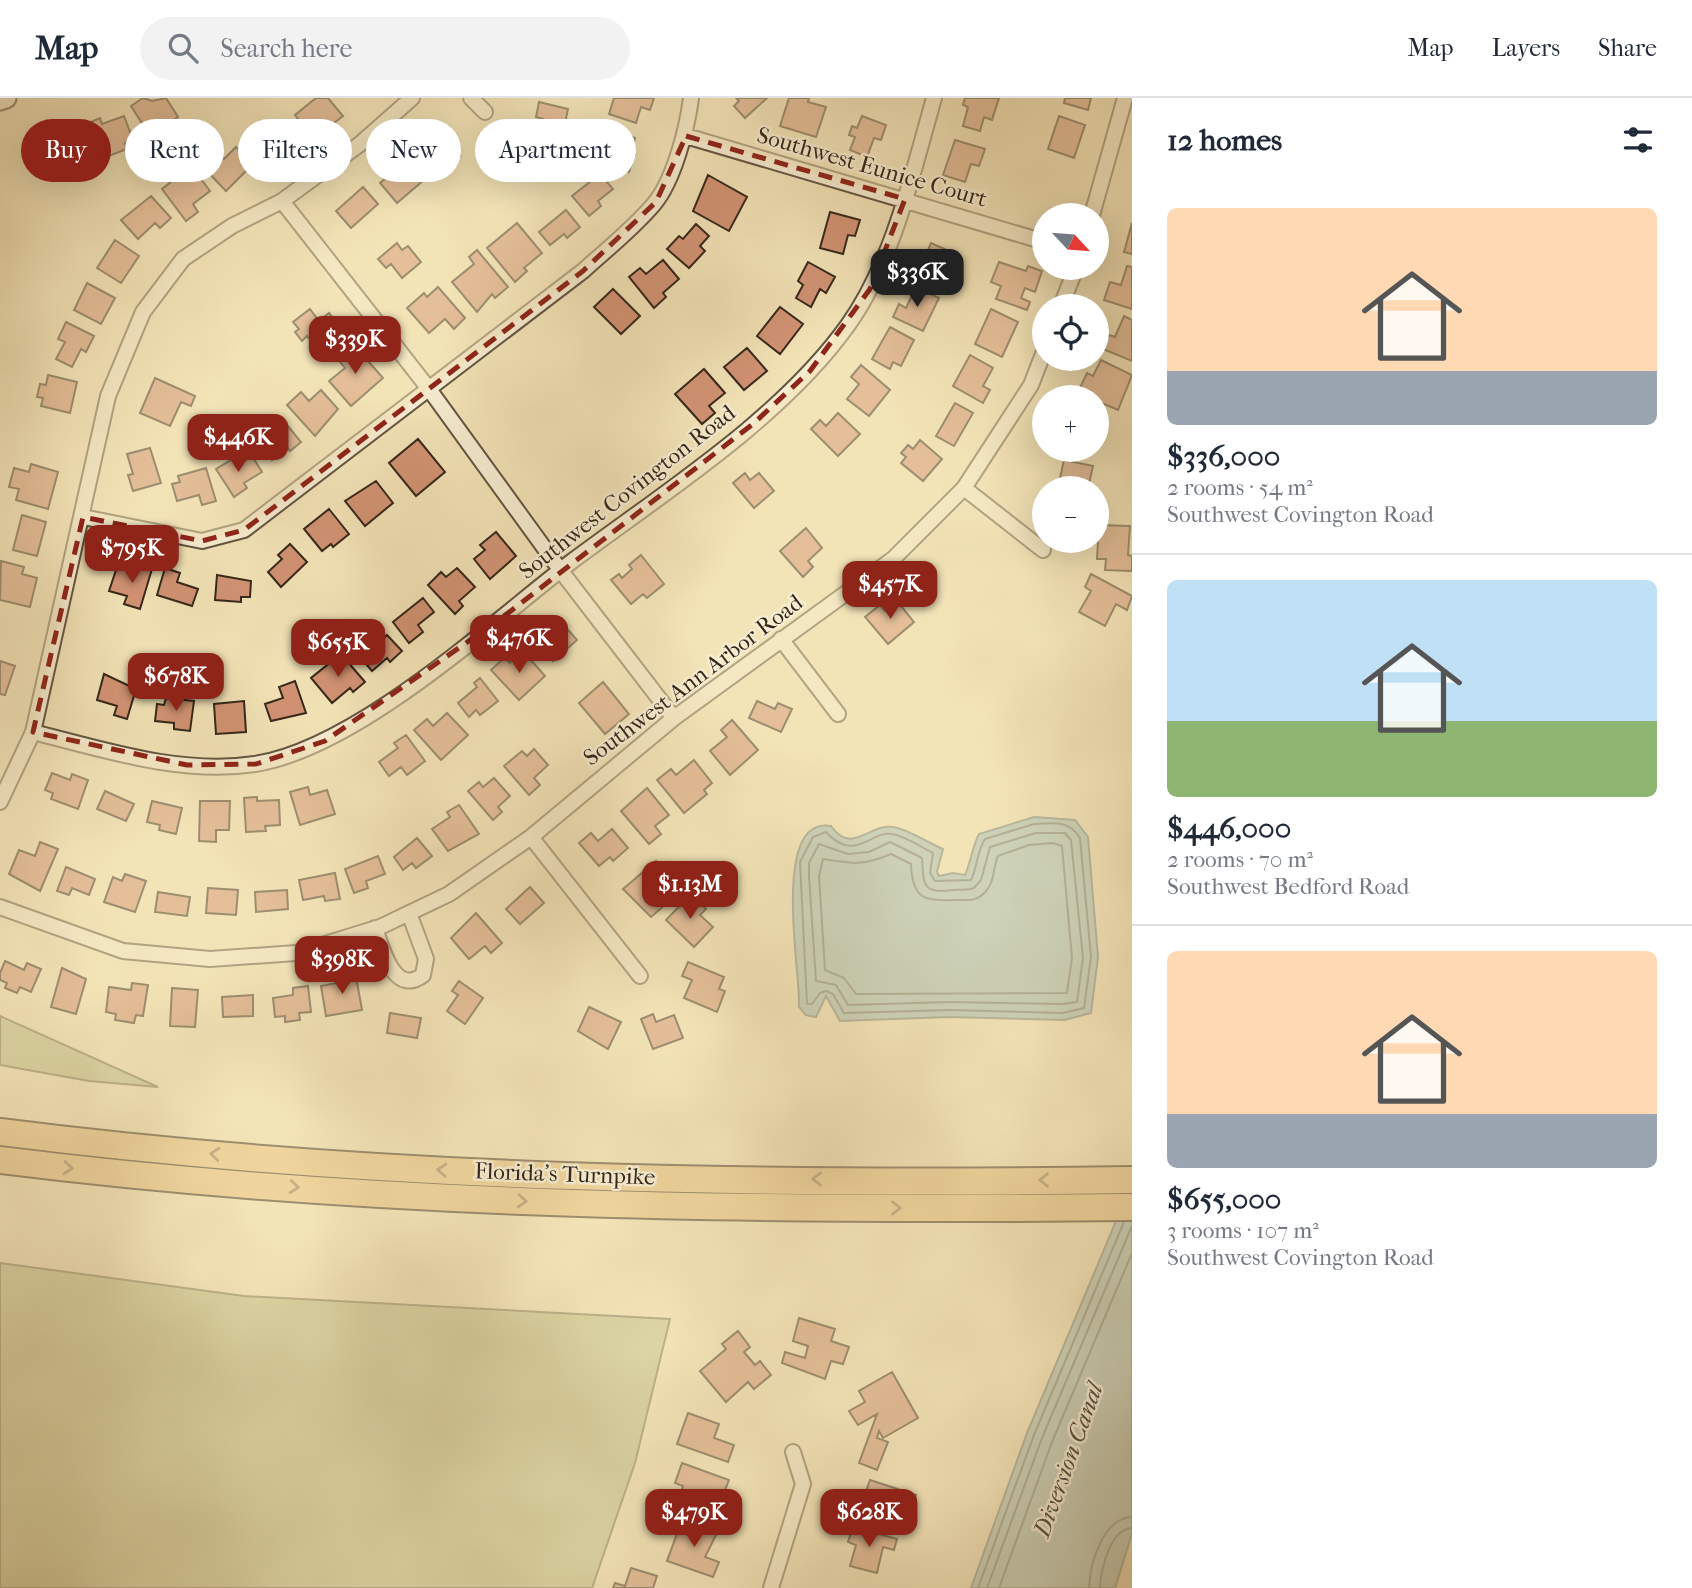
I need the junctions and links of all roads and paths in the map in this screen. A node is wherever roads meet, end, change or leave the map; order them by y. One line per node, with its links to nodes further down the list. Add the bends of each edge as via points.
1 (6, 98): 7 (street)
2 (412, 98): 11 (street, via 360,144)
3 (471, 98): 8 (street)
4 (691, 98): 9 (street)
5 (934, 98): 10 (street, Southwest Covington Road)
6 (1125, 98): 12 (street)
7 (0, 100)
8 (485, 112)
9 (686, 136): 10 (street, Southwest Eunice Court); 15 (street, via 656,202 633,226 583,271)
10 (905, 199): 13 (street, Southwest Eunice Court); 19 (street, Southwest Covington Road, via 870,289 848,325 810,371 752,424)
11 (282, 201): 15 (street); 17 (street, via 183,258 143,312 108,396)
12 (1095, 203)
13 (1032, 238)
14 (1036, 371): 16 (street, Southwest Ann Arbor Road)
15 (429, 389): 17 (street, via 244,530 202,541); 19 (street)
16 (964, 488): 18 (street); 20 (street, Southwest Ann Arbor Road, via 893,559)
17 (83, 517): 23 (street)
18 (1032, 542)
19 (561, 571): 22 (street); 23 (street, Southwest Covington Road, via 398,695 325,741 256,764 154,761)
20 (781, 639): 21 (street); 22 (street, Southwest Ann Arbor Road)
21 (838, 714)
22 (674, 718): 25 (street, Southwest Ann Arbor Road)
23 (33, 732): 24 (street)
24 (0, 802)
25 (531, 837): 27 (street, Southwest Ann Arbor Road, via 449,894); 29 (street)
26 (0, 907): 28 (street, Southwest Ann Arbor Road, via 123,951 210,959 296,953)
27 (409, 913): 28 (street, Southwest Ann Arbor Road); 28 (street, via 426,959 423,975 416,980 396,976)
28 (376, 928)
29 (640, 976)
30 (0, 1132): 32 (highway, Florida's Turnpike, one-way to 30, via 568,1177 311,1163)
31 (0, 1160): 33 (highway, Florida's Turnpike, one-way to 33, via 314,1189 568,1203)
32 (1122, 1180)
33 (1132, 1207)
34 (793, 1452): 35 (street, via 803,1484)
35 (771, 1588)

